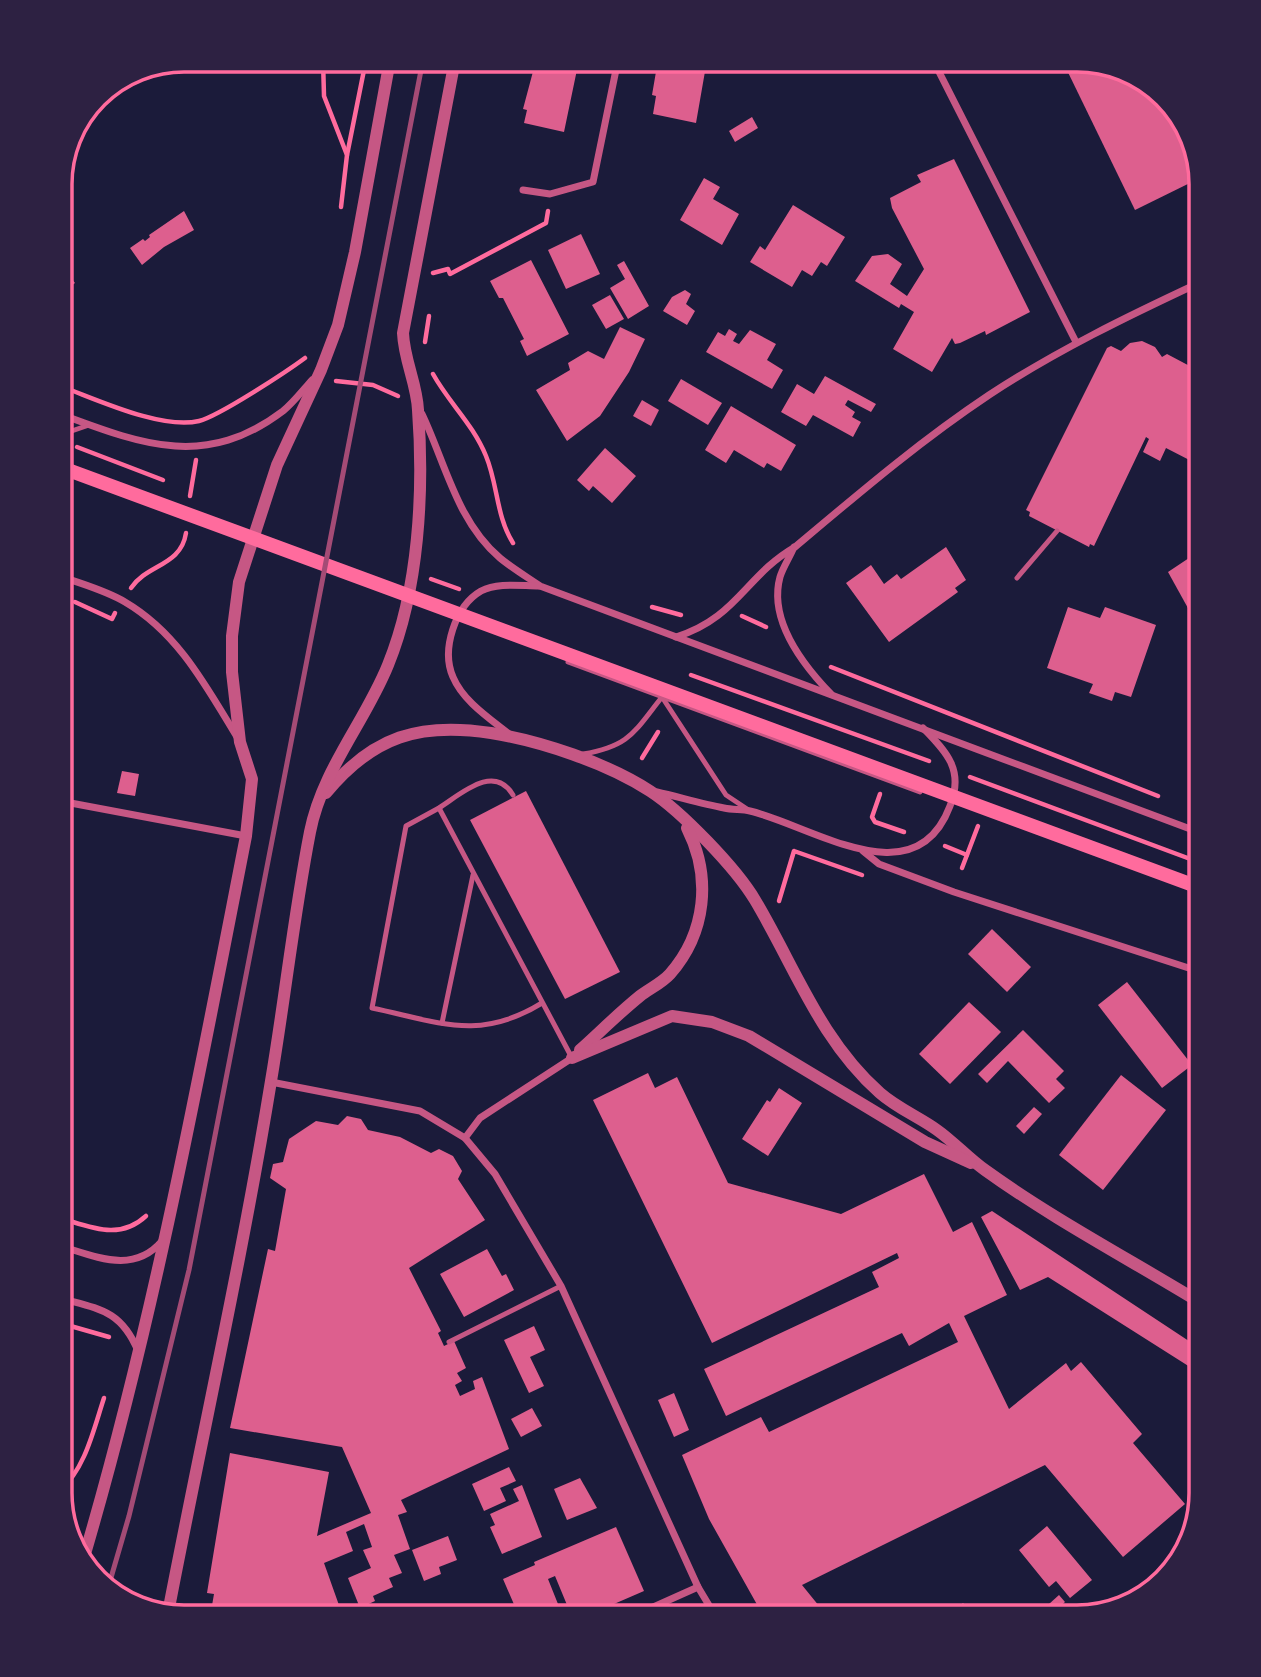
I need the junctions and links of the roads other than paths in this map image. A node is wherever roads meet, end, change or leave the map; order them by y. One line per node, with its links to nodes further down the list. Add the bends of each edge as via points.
1 (388, 72): 8 (street, via 355,253 338,325)
2 (454, 72): 9 (street, via 403,333)
3 (616, 72): 5 (street, via 593,182 550,194)
4 (939, 72): 7 (street)
5 (523, 190)
6 (1189, 288): 7 (street)
7 (1076, 342): 15 (street, via 916,446)
8 (321, 370): 11 (street, via 283,411 220,443 163,447); 25 (street, via 277,465 246,554 232,636)
9 (418, 407): 18 (street, via 455,495 484,541 498,557); 30 (street, via 418,541 406,599 388,664 335,761)
10 (72, 419): 11 (street)
11 (89, 425): 12 (lane)
12 (72, 431)
13 (72, 471): 39 (main road)
14 (1057, 531): 16 (lane)
15 (795, 547): 20 (street, via 769,564 717,619); 22 (street, via 780,576 783,626 809,671)
16 (1017, 578)
17 (72, 581): 25 (street, via 123,601 174,642 200,674)
18 (540, 586): 20 (street); 24 (street, via 505,585 479,592 463,608 451,637 448,656 453,677 481,711)
19 (480, 629): 21 (lane)
20 (675, 638): 22 (street)
21 (662, 696): 26 (lane, via 634,732 611,749); 28 (lane); 33 (lane, via 726,795)
22 (835, 697): 23 (street)
23 (920, 726): 35 (street); 37 (street, via 953,765 957,786 944,821 918,848 900,853)
24 (513, 737): 26 (street); 30 (street, via 431,728 399,737 346,768)
25 (240, 741): 36 (street, via 252,779)
26 (573, 755): 27 (street)
27 (649, 790): 33 (street); 34 (street)
28 (920, 793)
29 (513, 795): 32 (lane, via 496,780 485,779)
30 (319, 801): 44 (street, via 301,883)
31 (72, 803): 36 (street)
32 (439, 808): 38 (lane); 42 (lane, via 405,826 372,1008)
33 (750, 811): 37 (street)
34 (684, 821): 43 (street, via 694,840 702,885 703,913 693,942 669,975); 46 (street, via 712,846 754,898 829,1037 853,1065 882,1095 937,1130)
35 (1189, 828)
36 (246, 836): 47 (street)
37 (862, 851): 40 (street, via 879,864 954,892)
38 (474, 875): 41 (lane); 42 (lane)
39 (1189, 883)
40 (1189, 968)
41 (542, 1003): 42 (lane, via 516,1019 468,1028); 43 (lane)
42 (442, 1023)
43 (572, 1058): 45 (street, via 481,1118); 46 (street, via 672,1016 712,1022 749,1036 925,1142)
44 (271, 1082): 45 (street, via 420,1111); 56 (street)
45 (465, 1138): 49 (street, via 495,1174)
46 (984, 1169): 50 (street)
47 (169, 1232): 48 (street, via 146,1254 127,1262); 53 (street)
48 (72, 1250)
49 (561, 1286): 52 (lane); 55 (street)
50 (1189, 1295)
51 (72, 1302): 53 (street, via 113,1316 130,1331)
52 (449, 1342)
53 (139, 1355): 54 (street)
54 (86, 1548)
55 (698, 1587): 57 (street); 58 (street)
56 (170, 1604)
57 (659, 1605)
58 (708, 1605)

